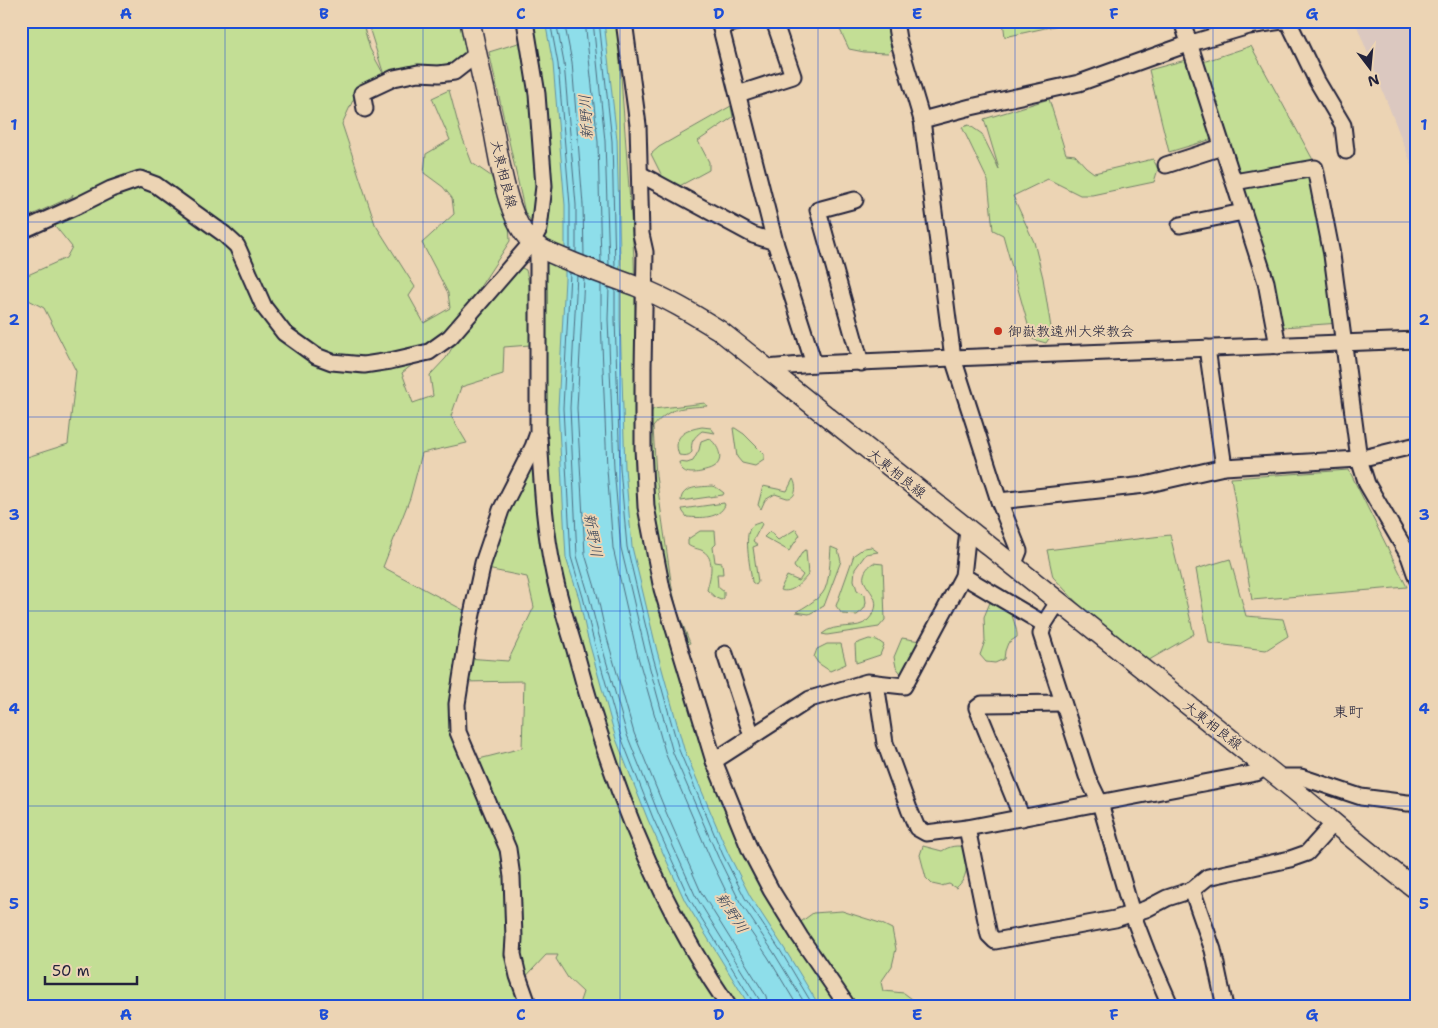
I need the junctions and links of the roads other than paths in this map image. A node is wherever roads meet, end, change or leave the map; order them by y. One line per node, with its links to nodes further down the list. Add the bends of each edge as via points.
1 (470, 21): 13 (main road, 大東相良線)
2 (525, 21): 27 (street, via 537,94 544,186)
3 (624, 21): 20 (street, via 638,125)
4 (742, 21): 10 (street)
5 (774, 21): 14 (street, via 793,76)
6 (895, 21): 16 (street)
7 (1182, 21): 12 (street)
8 (1282, 21): 11 (street)
9 (1288, 21): 18 (street, via 1343,125)
10 (720, 23): 14 (street)
11 (1249, 24): 12 (street)
12 (1188, 44): 16 (street, via 1079,83); 17 (street)
13 (477, 54): 15 (street, via 454,72 418,73 394,78 362,93); 27 (main road, 大東相良線, via 509,201 519,226)
14 (738, 94): 26 (street)
15 (365, 108)
16 (922, 120): 33 (street)
17 (1222, 147): 19 (street); 21 (street)
18 (1346, 151)
19 (1166, 165)
20 (640, 174): 26 (street, via 753,235); 28 (street, via 641,234 645,252)
21 (1234, 182): 23 (street); 30 (street, via 1315,168 1332,255)
22 (855, 200): 34 (street, via 818,210)
23 (1243, 212): 24 (street); 31 (street, via 1268,287)
24 (1180, 225)
25 (21, 230): 27 (street, via 111,188 140,179 156,185 237,246 264,307 284,333 316,356 332,362 364,365 429,352 450,337)
26 (775, 242): 35 (street)
27 (539, 247): 28 (main road, 大東相良線); 37 (street)
28 (641, 289): 36 (main road, 大東相良線, via 686,309 719,330); 52 (street, via 646,507 662,589)
29 (1417, 340): 30 (street)
30 (1342, 343): 31 (street); 39 (street)
31 (1278, 346): 32 (street)
32 (1207, 348): 33 (street); 40 (street)
33 (953, 358): 34 (street); 41 (street)
34 (861, 363): 35 (street)
35 (814, 364): 36 (street)
36 (766, 368): 42 (main road, 大東相良線)
37 (538, 433): 62 (street, via 501,510 483,563 457,704 458,732 508,849 512,877 513,954); 63 (street, via 553,570 589,705 652,871)
38 (1417, 445): 39 (street)
39 (1359, 459): 40 (street); 45 (street, via 1367,484)
40 (1224, 467): 41 (street, via 1145,485)
41 (999, 501): 43 (street, via 1019,551)
42 (968, 530): 43 (main road, 大東相良線); 44 (street)
43 (1013, 566): 46 (main road, 大東相良線)
44 (963, 576): 47 (street); 49 (street, via 904,686)
45 (1417, 578)
46 (1058, 602): 47 (street); 53 (main road, 大東相良線)
47 (1044, 624): 50 (street, via 1041,634)
48 (725, 654): 51 (street)
49 (876, 683): 51 (street, via 867,682 810,700); 58 (street, via 885,742 918,828 926,833)
50 (1063, 703): 54 (street, via 1087,776); 56 (street, via 982,704 977,708)
51 (752, 736): 52 (street)
52 (714, 761): 64 (street, via 750,850 800,937)
53 (1272, 772): 54 (street, via 1256,772); 55 (street, via 1301,777 1361,797); 57 (main road, 大東相良線)
54 (1100, 803): 56 (street); 61 (street)
55 (1417, 803)
56 (1022, 818): 58 (street)
57 (1334, 824): 59 (street, via 1307,853 1208,877); 60 (main road, 大東相良線)
58 (967, 828): 61 (street, via 989,935 995,941)
59 (1192, 890): 61 (street); 66 (street, via 1213,950)
60 (1417, 890)
61 (1132, 914): 65 (street)
62 (529, 1007)
63 (729, 1007)
64 (848, 1007)
65 (1171, 1007)
66 (1225, 1007)

